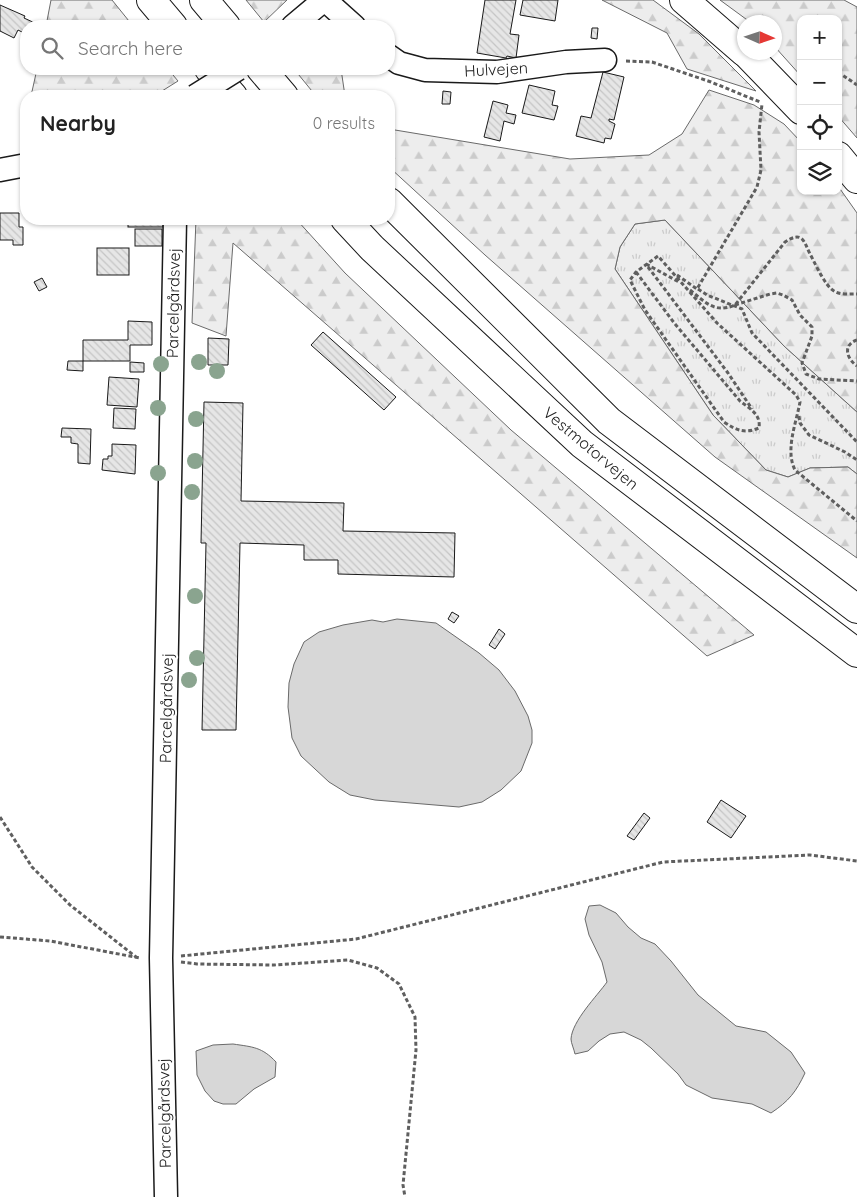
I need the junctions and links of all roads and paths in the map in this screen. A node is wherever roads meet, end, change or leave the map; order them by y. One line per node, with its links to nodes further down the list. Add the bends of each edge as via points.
1 (151, 0): 5 (main road)
2 (204, 0): 6 (main road)
3 (325, 0): 7 (street); 8 (street)
4 (684, 0): 9 (main road)
5 (168, 20)
6 (221, 20)
7 (300, 20)
8 (347, 20)
9 (737, 45)
10 (395, 60): 11 (street, Hulvejen, via 426,70 497,72)
11 (605, 60): 21 (path, via 652,62 720,86)
12 (750, 60): 21 (main road)
13 (215, 75): 19 (main road)
14 (229, 75): 18 (street, bridge)
15 (266, 75): 20 (main road)
16 (842, 75): 17 (path)
17 (857, 85)
18 (205, 90)
19 (228, 90)
20 (279, 90)
21 (771, 95): 22 (main road); 34 (path, via 759,132 757,187)
22 (797, 108)
23 (842, 161): 26 (main road)
24 (20, 166): 25 (street)
25 (0, 170)
26 (857, 179)
27 (395, 208): 45 (main road, Vestmotorvejen, via 609,421)
28 (175, 225): 51 (street, Parcelgårdsvej)
29 (351, 225): 46 (main road, Vestmotorvejen, via 582,444)
30 (646, 264): 31 (path); 32 (path, via 658,256); 33 (path); 40 (path)
31 (636, 272): 40 (path, via 740,401); 40 (path, via 630,280 645,310 724,422 740,432 752,431 759,428 760,423)
32 (673, 272): 33 (path); 34 (path)
33 (682, 283): 36 (path, via 713,308 726,309); 41 (path, via 717,323 796,394 800,402)
34 (697, 289): 36 (path)
35 (857, 294): 36 (path, via 834,292 809,252 807,243 792,238 785,242)
36 (735, 305): 39 (path, via 777,293 788,297 812,327 812,336 802,359 806,374 819,379); 42 (path, via 742,309 752,334)
37 (857, 340): 38 (path, via 848,345 847,353)
38 (857, 366)
39 (857, 381)
40 (754, 411)
41 (798, 413): 43 (path, via 800,423 809,435); 44 (path, via 791,453 795,470)
42 (857, 442)
43 (857, 460)
44 (857, 520)
45 (857, 609)
46 (857, 653)
47 (0, 817): 50 (path, via 32,867 70,905)
48 (857, 861): 51 (path, via 810,855 663,862 356,939)
49 (0, 937): 50 (path, via 50,940)
50 (136, 958): 51 (path)
51 (161, 958): 52 (street, Parcelgårdsvej); 53 (path, via 197,964 274,965 348,960 377,968 399,984 415,1017 416,1050 403,1185)
52 (166, 1197)
53 (405, 1197)

